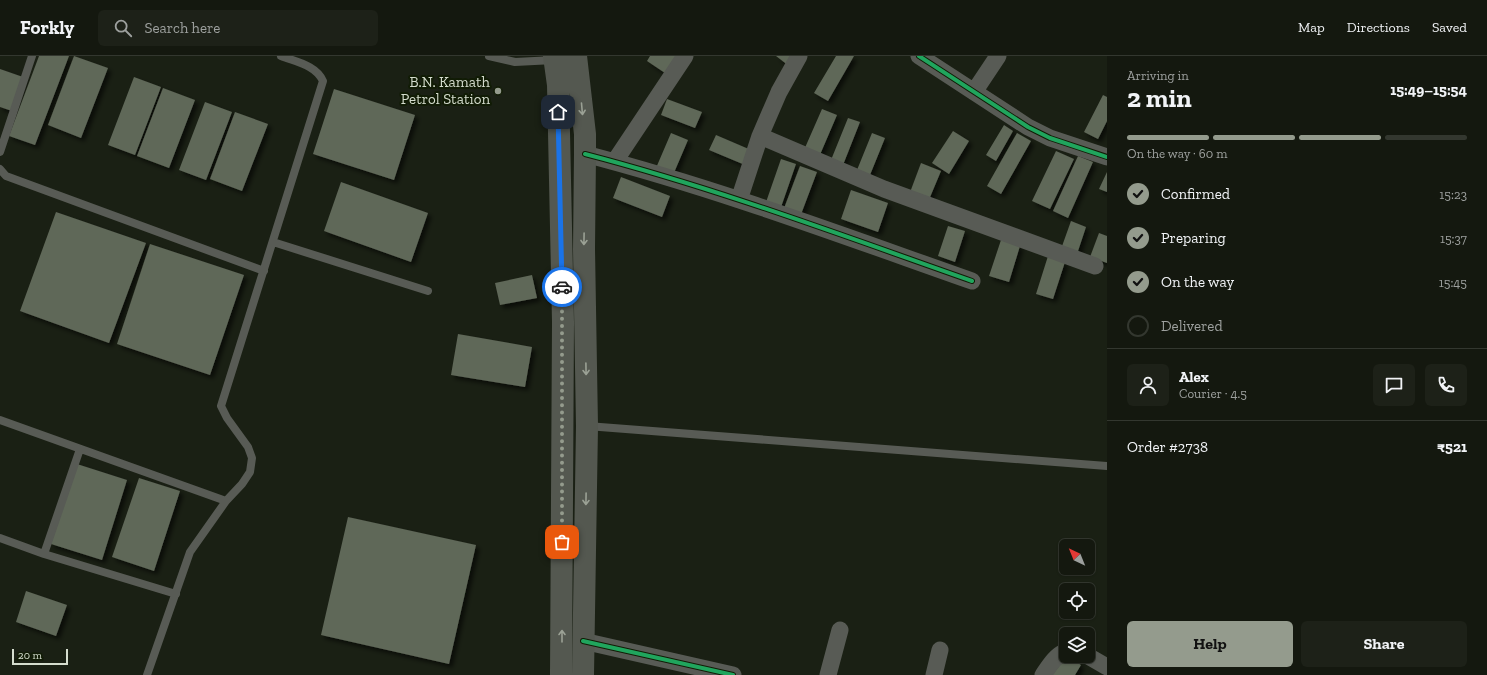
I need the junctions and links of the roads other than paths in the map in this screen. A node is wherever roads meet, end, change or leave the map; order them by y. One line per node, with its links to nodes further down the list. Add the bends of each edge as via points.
1 (32, 56): 12 (lane)
2 (280, 56): 20 (lane, via 312,68 323,81)
3 (489, 56): 9 (lane, via 515,62)
4 (576, 56): 13 (highway, one-way to 13)
5 (685, 56): 15 (street)
6 (799, 56): 11 (street, via 779,92)
7 (919, 56): 10 (street)
8 (998, 56): 10 (street)
9 (554, 58): 17 (highway, via 558,85)
10 (974, 92): 14 (street, via 1050,138)
11 (760, 136): 19 (street); 21 (street, via 884,189)
12 (0, 152)
13 (585, 154): 15 (street); 18 (highway)
14 (1107, 157)
15 (615, 162): 19 (street)
16 (0, 169): 22 (lane, via 6,176)
17 (560, 182): 18 (highway); 40 (highway, one-way to 17)
18 (584, 182): 26 (highway, one-way to 26)
19 (739, 200): 23 (street)
20 (273, 242): 22 (lane); 24 (lane)
21 (1095, 266)
22 (264, 271): 29 (lane, via 221,406 248,447 252,458 250,472)
23 (972, 281)
24 (428, 291)
25 (0, 420): 27 (lane)
26 (587, 426): 28 (lane); 34 (highway, one-way to 34)
27 (80, 449): 29 (lane); 31 (lane)
28 (1107, 466)
29 (226, 501): 32 (lane, via 190,552)
30 (0, 538): 31 (lane)
31 (44, 554): 32 (lane)
32 (176, 594): 39 (lane)
33 (840, 630): 43 (street)
34 (583, 641): 41 (highway); 42 (street)
35 (940, 650): 44 (street)
36 (1059, 655): 45 (street)
37 (1095, 660): 38 (street)
38 (1107, 666)
39 (147, 675)
40 (561, 675)
41 (583, 675)
42 (733, 675)
43 (828, 675)
44 (934, 675)
45 (1043, 675)

